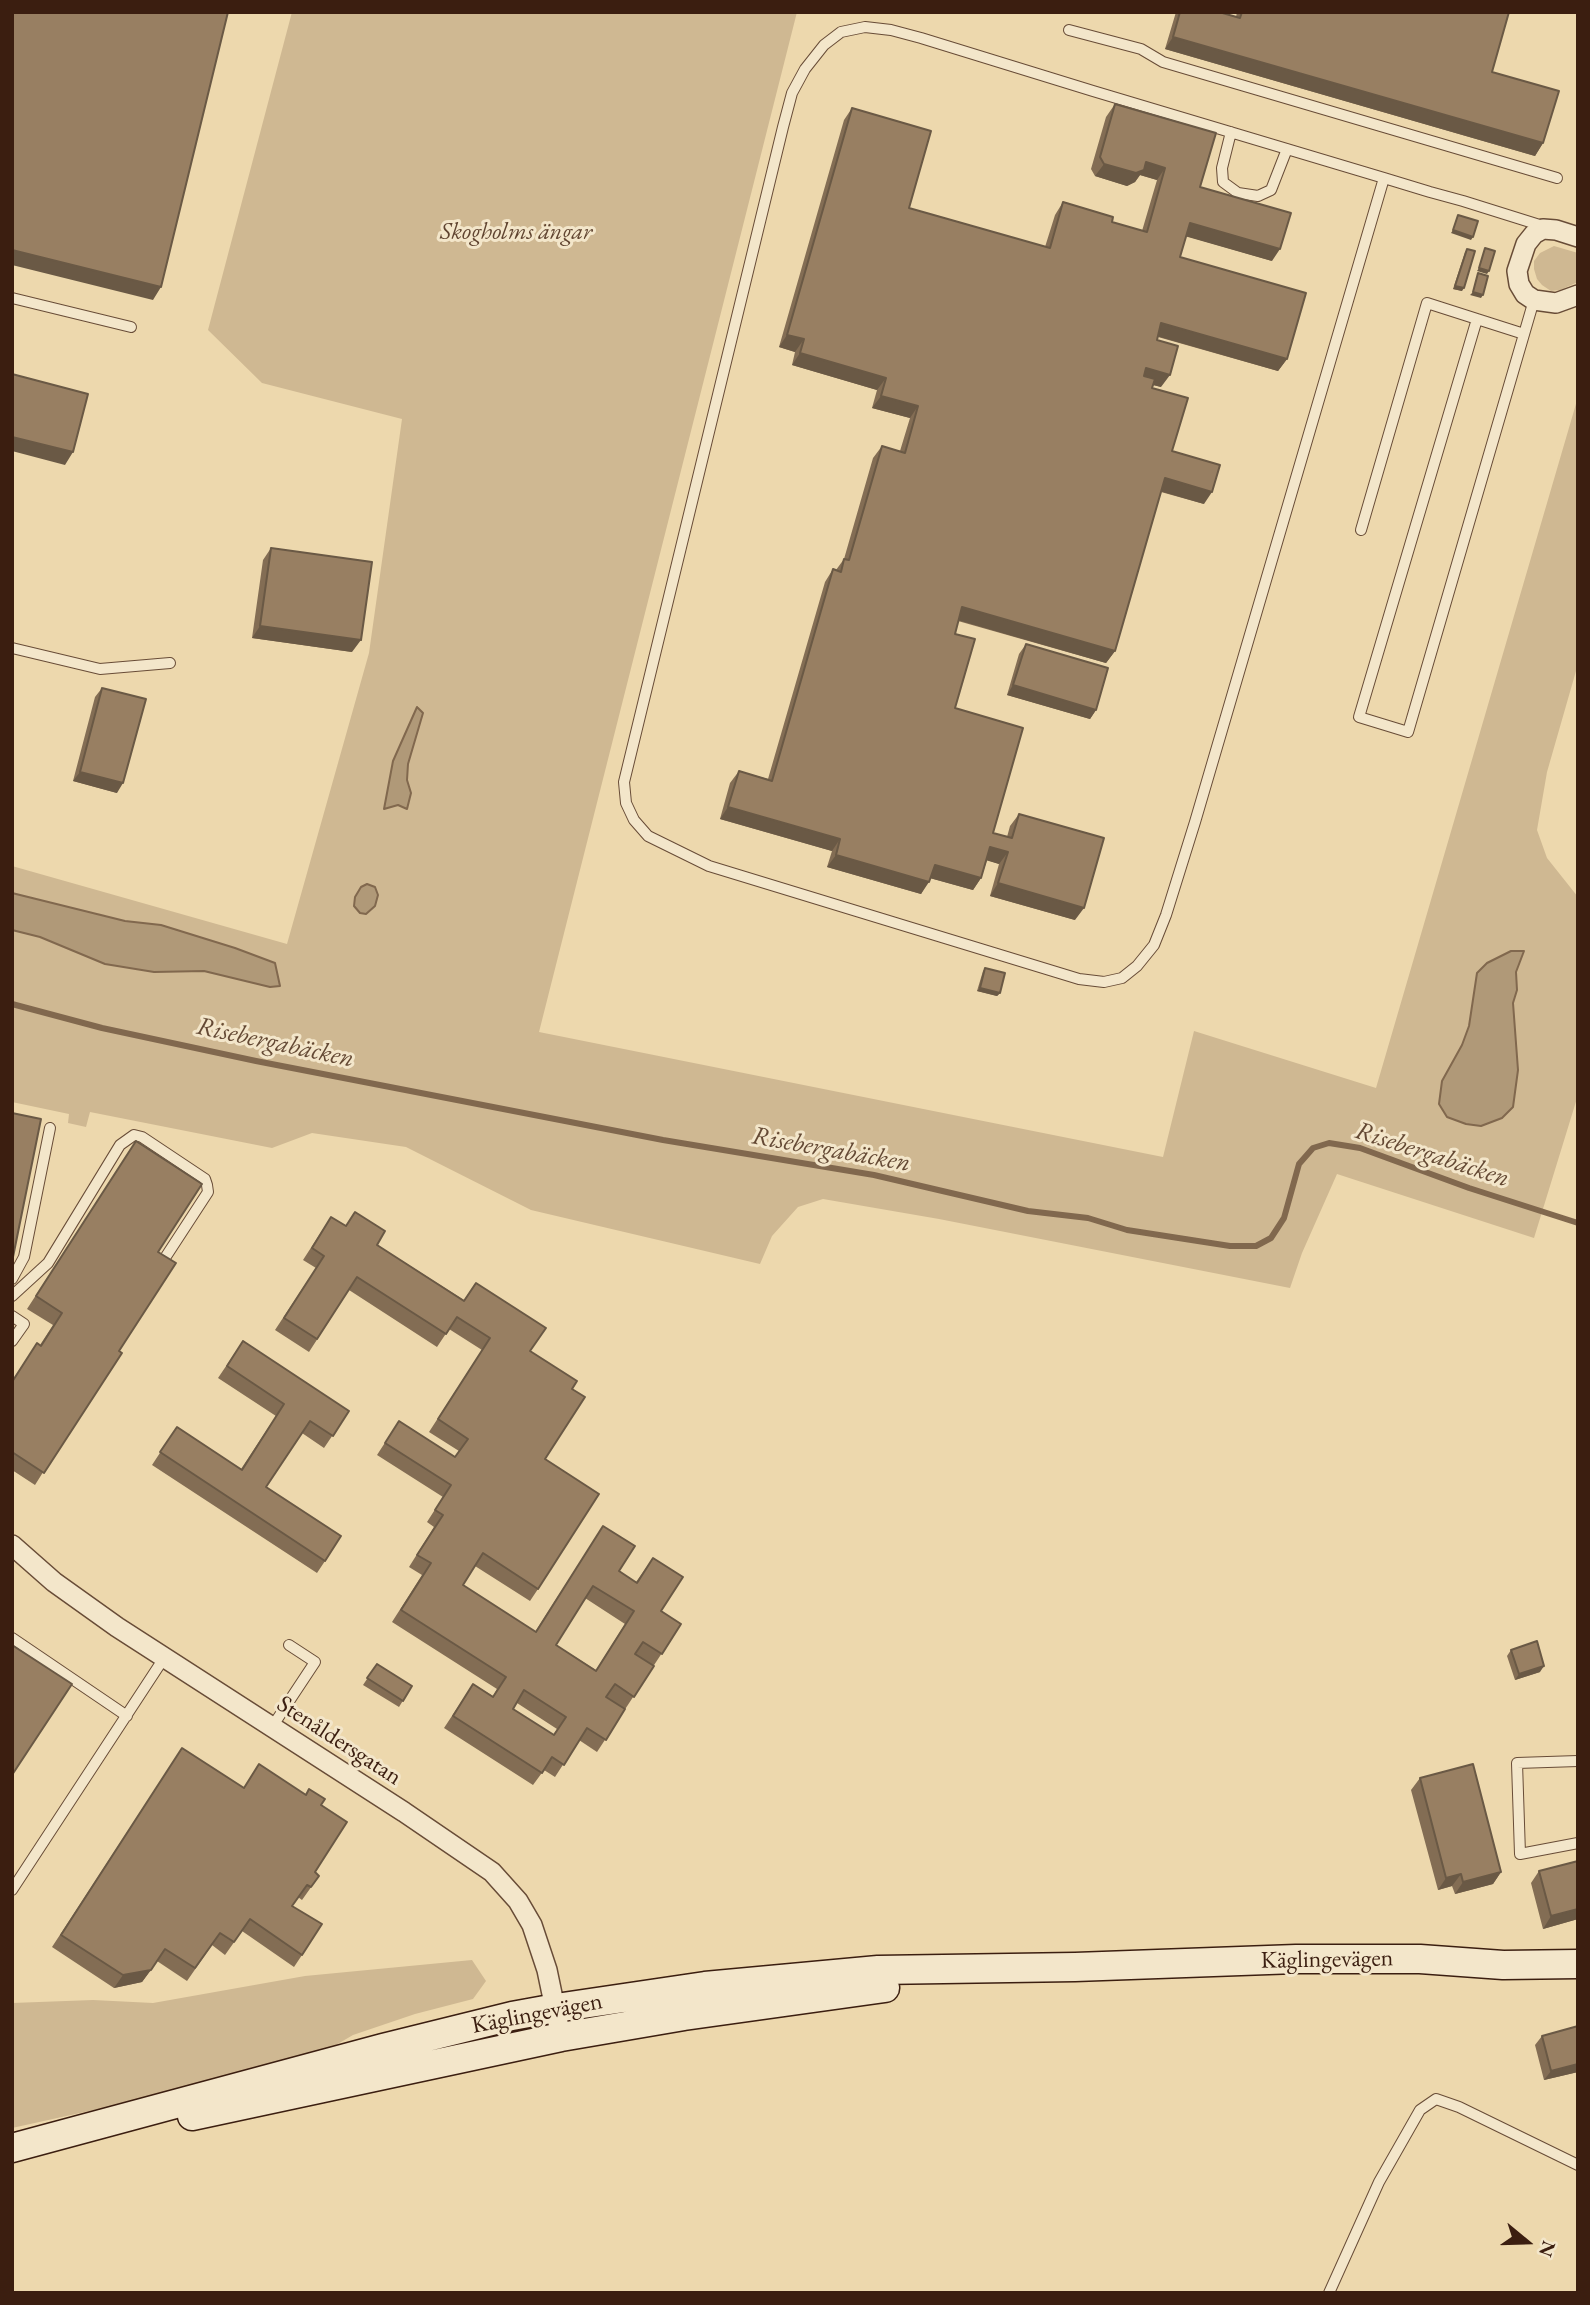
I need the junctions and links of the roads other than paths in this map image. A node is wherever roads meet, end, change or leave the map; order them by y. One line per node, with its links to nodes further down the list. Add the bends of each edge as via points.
1 (1069, 30): 5 (lane)
2 (1231, 132): 3 (lane); 3 (lane, via 1223,183 1238,193 1258,196 1271,190); 4 (lane, via 891,30 865,27 841,32 824,45 792,93 624,782 626,803 648,836 709,866 1079,979 1113,981 1137,966 1154,945 1166,915)
3 (1287, 149): 4 (lane)
4 (1384, 178): 6 (lane)
5 (1558, 178)
6 (1556, 230): 7 (street); 10 (street, via 1534,234 1520,257 1519,284)
7 (1578, 237)
8 (1578, 295): 10 (street, via 1556,303)
9 (12, 298): 12 (lane)
10 (1534, 300): 13 (lane)
11 (1477, 319): 13 (lane); 13 (lane, via 1359,717 1408,732); 14 (lane, via 1427,303)
12 (131, 327)
13 (1524, 334)
14 (1361, 530)
15 (12, 648): 16 (lane, via 100,669)
16 (170, 663)
17 (50, 1128): 19 (lane, via 24,1257)
18 (163, 1261): 20 (lane, via 208,1192 207,1185 205,1179 134,1135 120,1144 48,1263)
19 (12, 1279)
20 (12, 1296)
21 (12, 1316): 22 (lane, via 24,1324)
22 (12, 1340)
23 (12, 1545): 26 (street, Stenåldersgatan, via 54,1582)
24 (12, 1638): 27 (lane)
25 (289, 1645): 28 (lane, via 315,1662)
26 (164, 1658): 27 (lane); 28 (street, Stenåldersgatan)
27 (127, 1716): 31 (lane)
28 (272, 1727): 34 (street, Stenåldersgatan, via 492,1872 532,1924)
29 (1578, 1761): 30 (lane, via 1517,1763 1520,1854)
30 (1578, 1843)
31 (12, 1890)
32 (1578, 1964): 33 (main road, Käglingevägen, via 1296,1959)
33 (1076, 1967): 34 (main road, Käglingevägen, via 877,1970 705,1986); 35 (main road, Käglingevägen, via 877,1988)
34 (556, 2008): 35 (street, Stenåldersgatan); 36 (main road, Käglingevägen, via 383,2048)
35 (561, 2038): 36 (main road, Käglingevägen, via 244,2106)
36 (12, 2149)
37 (1578, 2165): 38 (lane, via 1436,2099 1420,2110 1379,2182)
38 (1329, 2293)

